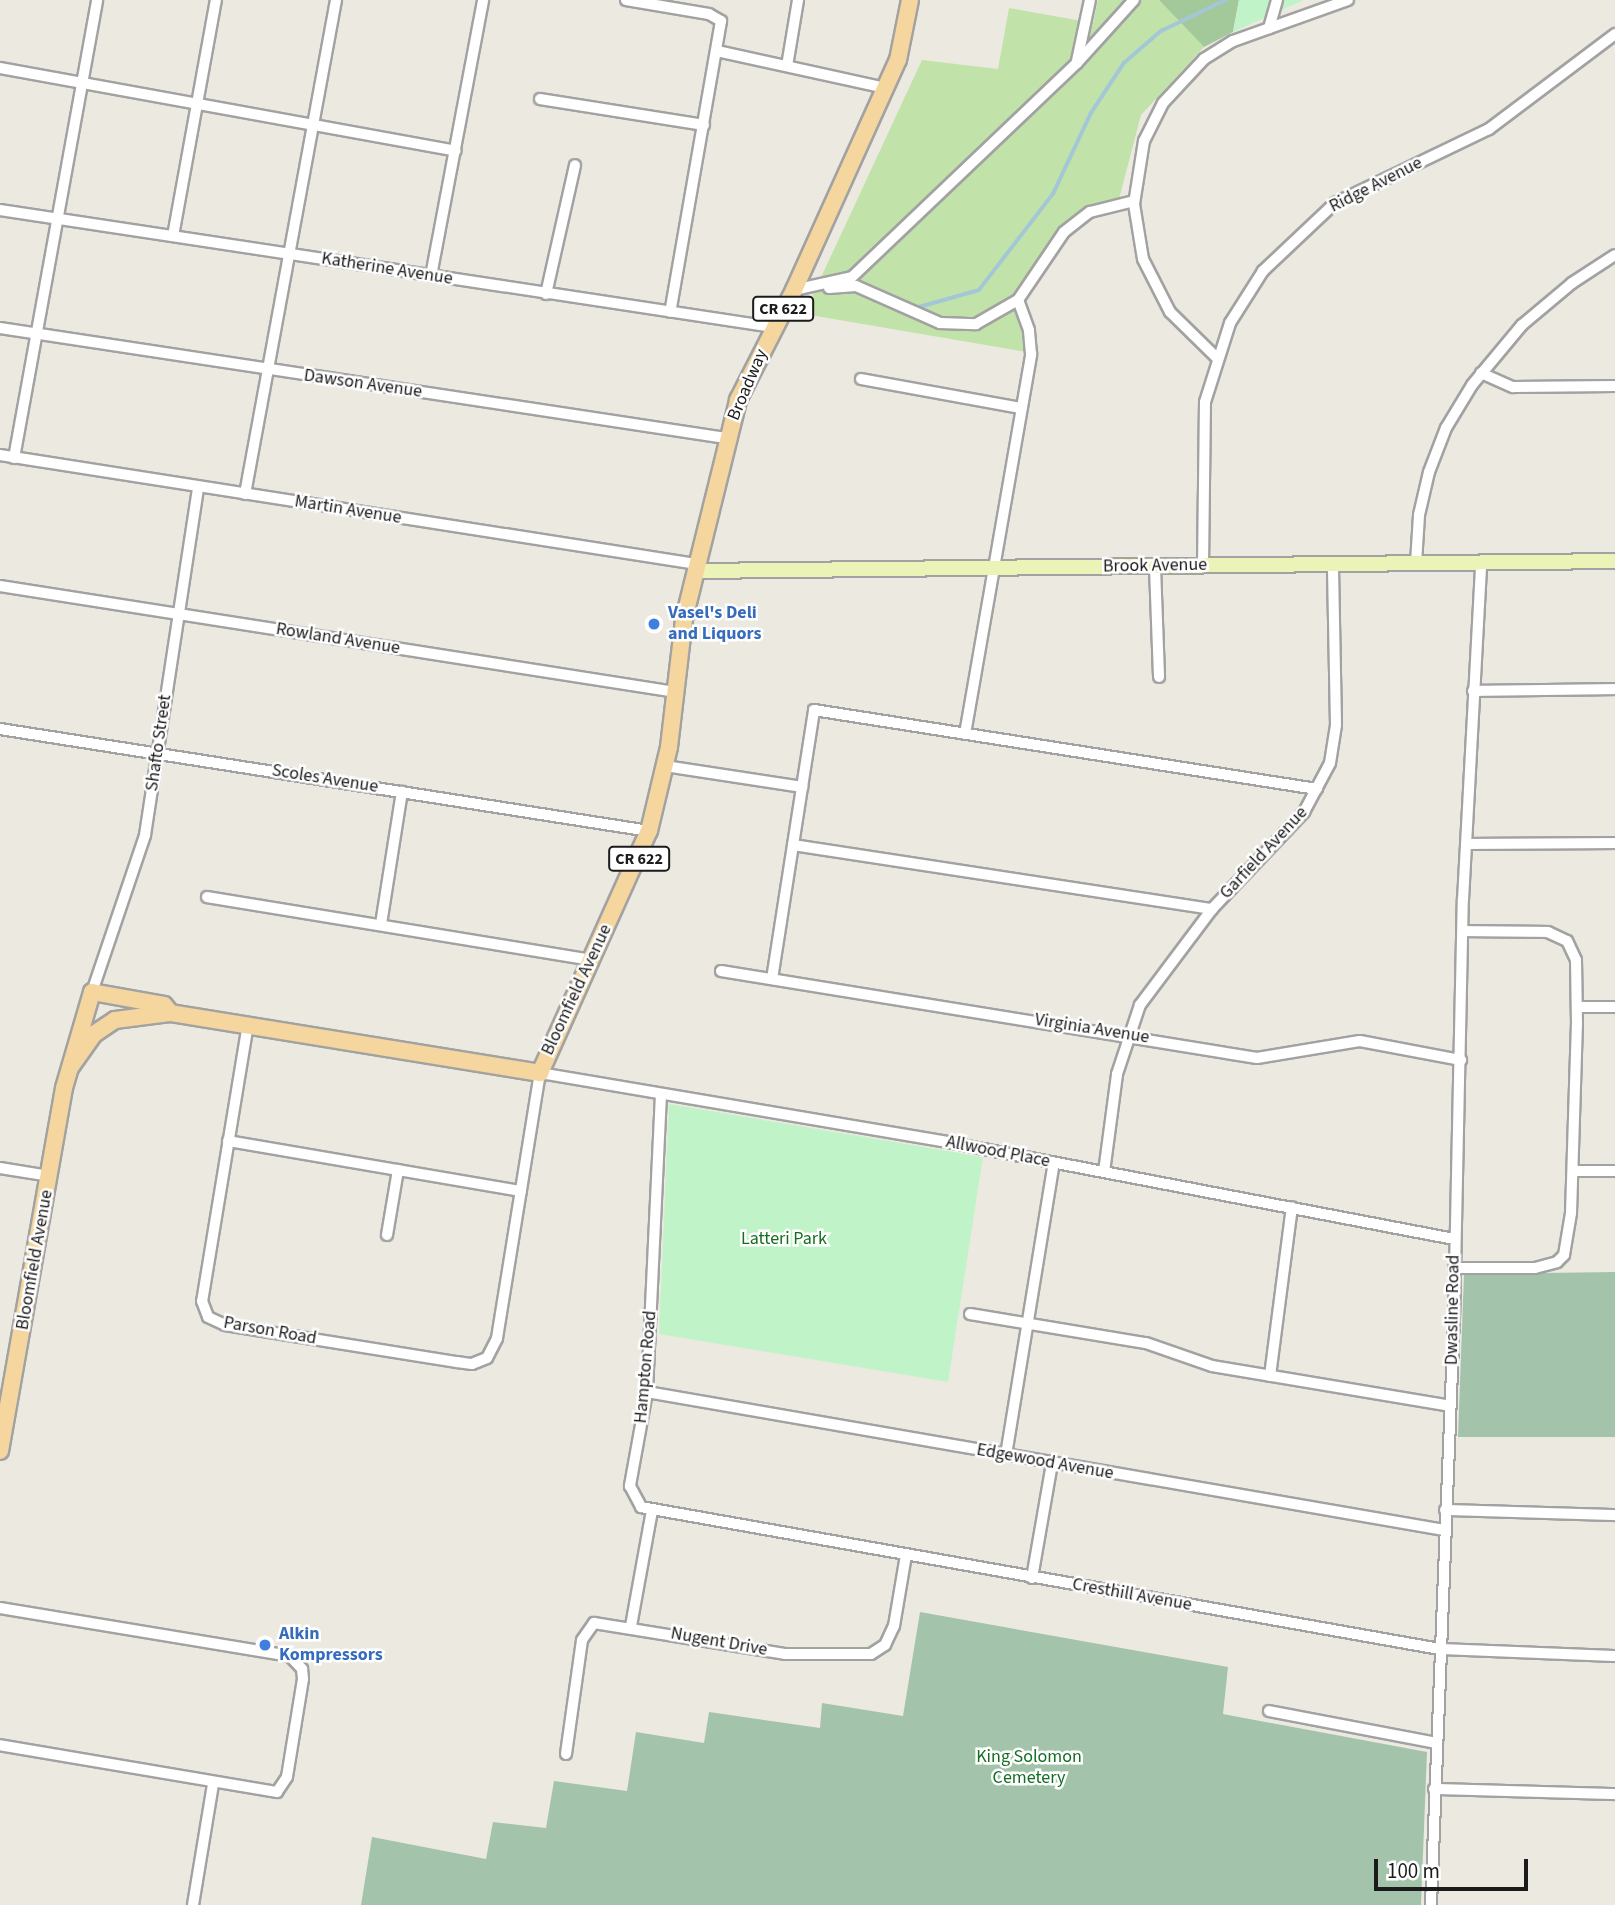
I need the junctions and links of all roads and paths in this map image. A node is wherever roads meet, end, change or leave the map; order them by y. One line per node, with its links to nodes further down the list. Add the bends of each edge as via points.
1 (97, 0): 18 (street)
2 (216, 0): 21 (street)
3 (336, 0): 22 (street)
4 (483, 0): 24 (street)
5 (626, 0): 14 (street, via 714,15 721,24)
6 (799, 0): 16 (street)
7 (910, 0): 19 (main road, Broadway / CR 622, via 898,60)
8 (1090, 0): 15 (street)
9 (1134, 0): 15 (street)
10 (1277, 0): 12 (street)
11 (1348, 0): 12 (street)
12 (1269, 28): 26 (street, via 1214,52 1176,87 1144,141)
13 (1615, 34): 40 (street, Ridge Avenue, via 1489,129 1323,211 1256,280)
14 (717, 51): 16 (street); 23 (street)
15 (1077, 63): 33 (street, via 852,277)
16 (787, 66): 19 (street)
17 (0, 68): 18 (street)
18 (81, 82): 21 (street); 28 (street)
19 (886, 88): 33 (main road, Broadway / CR 622)
20 (540, 99): 23 (street)
21 (197, 104): 22 (street); 29 (street)
22 (313, 125): 24 (street); 30 (street)
23 (704, 125): 36 (street)
24 (455, 151): 32 (street)
25 (575, 165): 34 (street)
26 (1134, 201): 35 (street, via 1090,212 1064,232); 40 (street, via 1138,240 1150,281 1170,312)
27 (0, 210): 28 (street, Katherine Avenue)
28 (57, 219): 29 (street, Katherine Avenue); 39 (street)
29 (173, 236): 30 (street, Katherine Avenue)
30 (290, 254): 32 (street, Katherine Avenue); 41 (street)
31 (1615, 255): 42 (street, via 1522,325)
32 (432, 276): 34 (street, Katherine Avenue)
33 (794, 290): 35 (street, via 856,286 940,323 976,324); 37 (main road, Broadway / CR 622)
34 (546, 294): 36 (street, Katherine Avenue)
35 (1018, 300): 45 (street, via 1030,330 1031,354)
36 (670, 312): 37 (street, Katherine Avenue)
37 (773, 327): 46 (main road, Broadway / CR 622, via 738,400)
38 (0, 328): 39 (street, Dawson Avenue)
39 (36, 334): 41 (street, Dawson Avenue); 48 (street)
40 (1216, 357): 56 (street, Ridge Avenue, via 1205,402 1201,456)
41 (270, 370): 46 (street, Dawson Avenue); 50 (street)
42 (1481, 373): 44 (street, via 1513,387); 53 (street, via 1446,428 1429,472 1419,515)
43 (861, 379): 45 (street)
44 (1615, 386)
45 (1021, 408): 58 (street)
46 (726, 439): 57 (main road, Broadway / CR 622)
47 (0, 456): 48 (street, Martin Avenue)
48 (14, 458): 49 (street, Martin Avenue)
49 (198, 487): 50 (street, Martin Avenue); 60 (street, Shafto Street)
50 (244, 494): 57 (street, Martin Avenue)
51 (1615, 561): 52 (main road, Brook Avenue)
52 (1480, 562): 53 (main road, Brook Avenue); 64 (street, Dwasline Road)
53 (1416, 563): 54 (main road, Brook Avenue)
54 (1333, 564): 56 (main road, Brook Avenue); 71 (street, Garfield Avenue, via 1336,725 1333,752)
55 (1156, 566): 56 (main road, Brook Avenue); 58 (main road, Brook Avenue); 62 (street)
56 (1203, 566)
57 (696, 568): 58 (main road, Brook Avenue); 61 (main road, Broadway / CR 622)
58 (993, 568): 67 (street)
59 (0, 586): 60 (street, Rowland Avenue)
60 (178, 614): 65 (street, Rowland Avenue); 68 (street, Shafto Street)
61 (683, 628): 65 (main road, Bloomfield Avenue / CR 622)
62 (1159, 677)
63 (1615, 690): 64 (street)
64 (1473, 691): 75 (street, Dwasline Road)
65 (675, 692): 69 (main road, Bloomfield Avenue / CR 622)
66 (0, 729): 68 (street, Scoles Avenue)
67 (965, 734): 70 (street, via 814,710); 71 (street)
68 (158, 753): 72 (street, Scoles Avenue); 84 (street, Shafto Street, via 145,835)
69 (665, 766): 70 (street); 73 (main road, Bloomfield Avenue / CR 622)
70 (802, 787): 76 (street)
71 (1317, 789): 78 (street, Garfield Avenue, via 1304,813)
72 (402, 792): 73 (street, Scoles Avenue); 79 (street)
73 (649, 831): 81 (main road, Bloomfield Avenue / CR 622)
74 (1615, 843): 75 (street)
75 (1468, 844): 80 (street, Dwasline Road)
76 (793, 845): 78 (street); 83 (street)
77 (207, 897): 79 (street)
78 (1212, 909): 89 (street, Garfield Avenue, via 1151,989)
79 (381, 924): 81 (street)
80 (1464, 931): 85 (street, via 1558,936 1576,960); 90 (street, Dwasline Road)
81 (590, 960): 92 (main road, Bloomfield Avenue / CR 622)
82 (721, 971): 83 (street, Virginia Avenue)
83 (772, 979): 89 (street, Virginia Avenue)
84 (92, 992): 87 (main road, Bloomfield Avenue, via 164,1005); 91 (main road, Bloomfield Avenue)
85 (1577, 1007): 86 (street); 98 (street)
86 (1615, 1007)
87 (170, 1013): 88 (main road, Bloomfield Avenue); 91 (main road, Bloomfield Avenue, via 115,1020 94,1034)
88 (248, 1024): 92 (main road, Bloomfield Avenue); 94 (street, Parson Road)
89 (1129, 1035): 90 (street, Virginia Avenue, via 1257,1058 1360,1041); 100 (street, Garfield Avenue, via 1117,1074)
90 (1461, 1060): 105 (street, Dwasline Road)
91 (70, 1068): 101 (main road, Bloomfield Avenue)
92 (540, 1073): 93 (street, Allwood Place); 102 (street)
93 (660, 1094): 95 (street, Allwood Place); 110 (street, Hampton Road)
94 (228, 1141): 97 (street); 102 (street, Parson Road, via 202,1301 208,1317 215,1321 472,1364 487,1358 494,1349)
95 (1054, 1163): 100 (street, Allwood Place); 108 (street)
96 (0, 1168): 101 (street)
97 (398, 1170): 102 (street); 104 (street)
98 (1573, 1171): 99 (street); 106 (street, via 1564,1255 1548,1267)
99 (1615, 1171)
100 (1104, 1172): 103 (street, Allwood Place)
101 (50, 1176): 112 (main road, Bloomfield Avenue)
102 (521, 1191)
103 (1292, 1208): 105 (street, Allwood Place); 109 (street)
104 (387, 1235)
105 (1454, 1239): 106 (street, Dwasline Road)
106 (1454, 1268): 111 (street, Dwasline Road)
107 (970, 1314): 108 (street)
108 (1028, 1323): 109 (street, via 1146,1343 1212,1366); 113 (street)
109 (1270, 1376): 111 (street)
110 (647, 1392): 113 (street, Edgewood Avenue); 115 (street, Hampton Road, via 630,1486 633,1498)
111 (1450, 1406): 116 (street, Dwasline Road)
112 (0, 1451)
113 (1006, 1455): 114 (street, Edgewood Avenue)
114 (1052, 1463): 118 (street, Edgewood Avenue); 120 (street)
115 (652, 1510): 119 (street, Cresthill Avenue); 122 (street)
116 (1445, 1510): 117 (street); 118 (street, Dwasline Road)
117 (1615, 1515)
118 (1444, 1530): 123 (street, Dwasline Road)
119 (905, 1555): 120 (street, Cresthill Avenue); 122 (street, Nugent Drive, via 894,1626 885,1645 871,1654 785,1654)
120 (1032, 1578): 123 (street, Cresthill Avenue)
121 (0, 1608): 129 (street, via 290,1656 302,1669 301,1691 287,1776 277,1793)
122 (631, 1626): 128 (street, Nugent Drive, via 594,1623 584,1634)
123 (1440, 1649): 124 (street, Cresthill Avenue); 126 (street, Dwasline Road)
124 (1615, 1656)
125 (1269, 1711): 126 (street)
126 (1437, 1743): 130 (street, Dwasline Road)
127 (0, 1745): 129 (street)
128 (566, 1754)
129 (214, 1784): 132 (street)
130 (1434, 1789): 131 (street); 133 (street, Dwasline Road)
131 (1615, 1794)
132 (193, 1905)
133 (1431, 1905)

